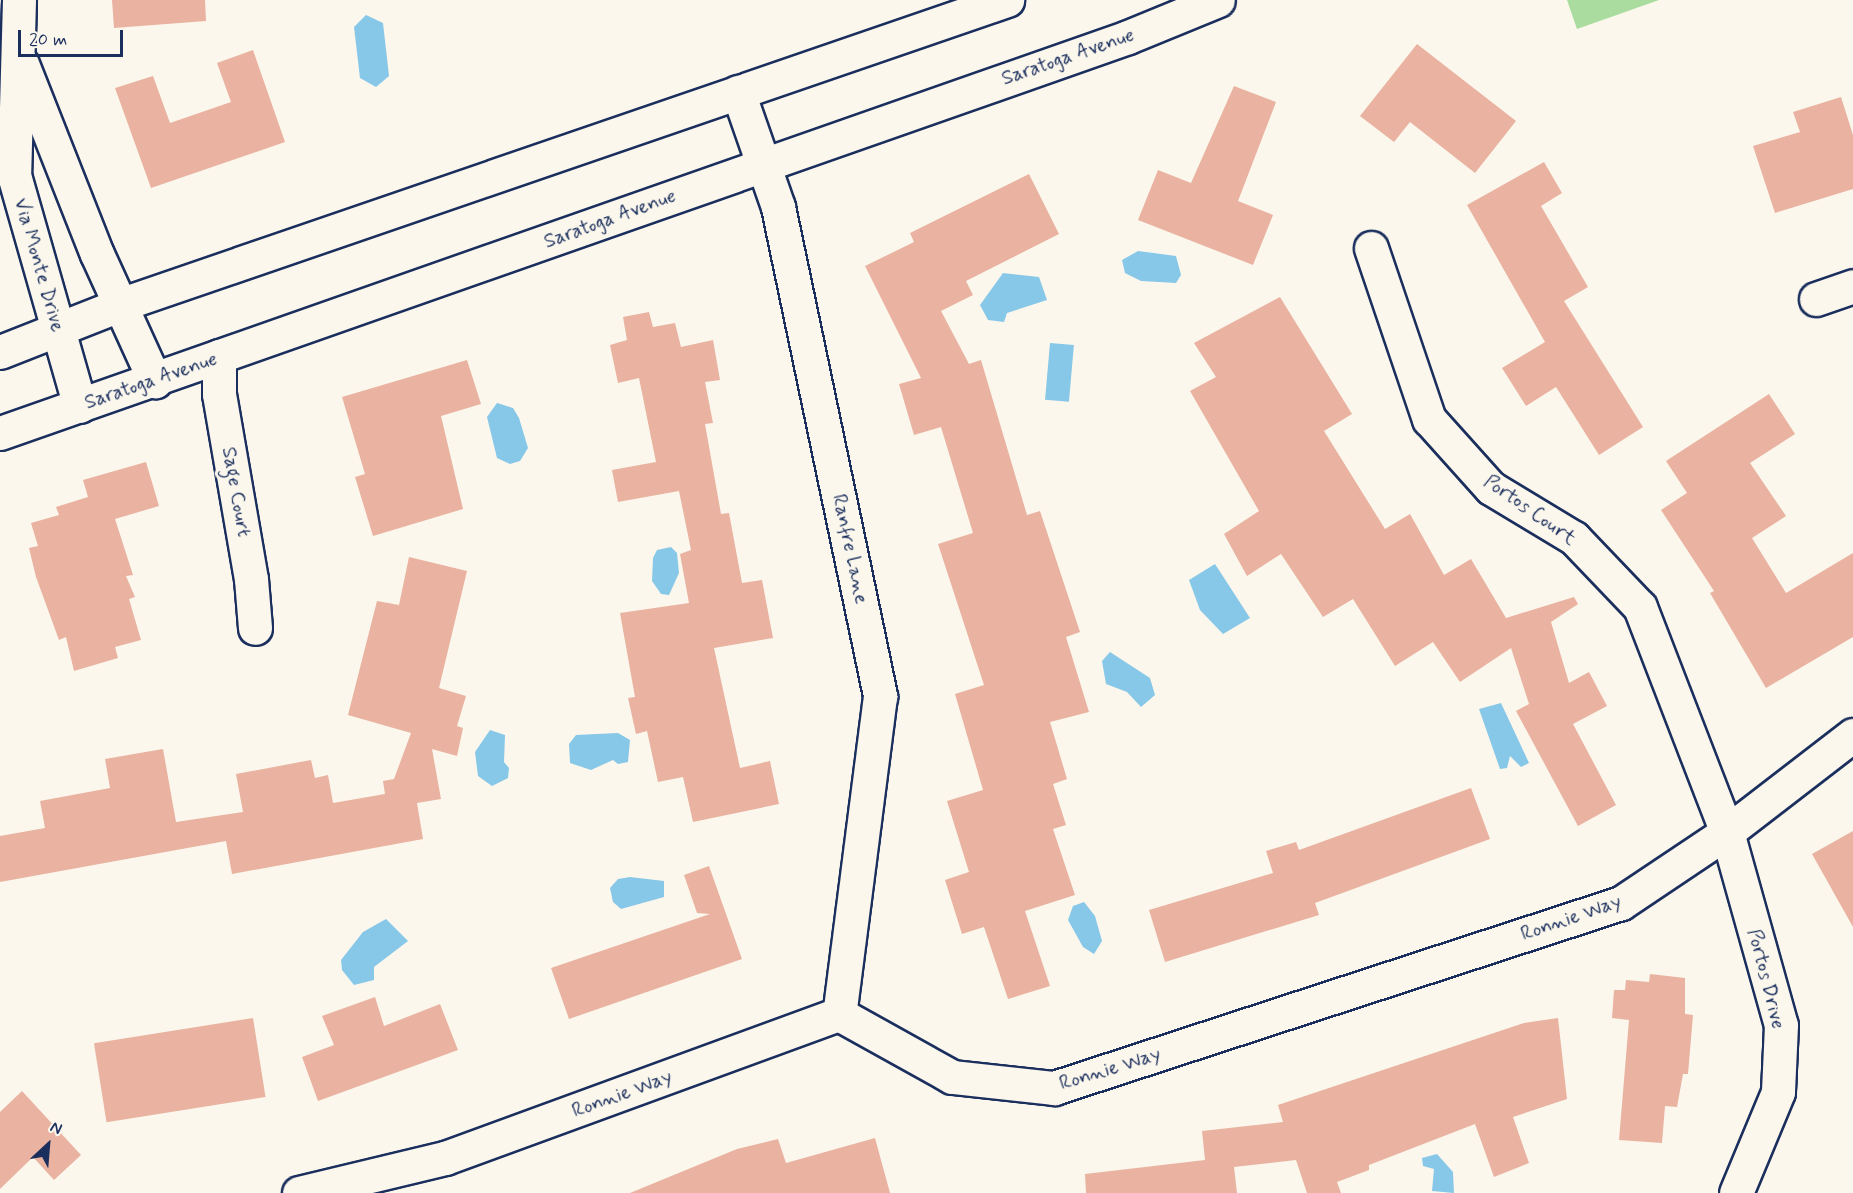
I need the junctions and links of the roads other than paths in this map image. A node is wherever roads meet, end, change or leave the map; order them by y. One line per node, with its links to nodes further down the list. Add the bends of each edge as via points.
1 (19, 0): 4 (street, Via Monte Drive)
2 (1007, 0): 5 (street)
3 (1218, 0): 6 (street, Saratoga Avenue, via 1128,37)
4 (17, 51): 10 (street, Via Monte Drive, via 97,254); 11 (street, Via Monte Drive, via 14,175)
5 (738, 92): 6 (street, Ranfre Lane); 10 (street)
6 (760, 164): 13 (street, Saratoga Avenue); 20 (street, Ranfre Lane, via 778,207 880,696)
7 (1371, 248): 19 (street, Portos Court, via 1429,419 1491,488 1574,538 1640,607)
8 (1853, 286): 9 (street)
9 (1816, 299)
10 (122, 304): 11 (street); 14 (street, Via Monte Drive)
11 (57, 332): 12 (street); 15 (street, Via Monte Drive)
12 (0, 352)
13 (219, 356): 14 (street, Saratoga Avenue); 17 (street, Sage Court, via 219,394 251,579)
14 (155, 381): 15 (street, Saratoga Avenue)
15 (80, 406): 16 (street, Saratoga Avenue)
16 (0, 433)
17 (255, 628)
18 (1853, 735): 19 (street, Ronnie Way)
19 (1727, 832): 20 (street, Ronnie Way, via 1621,903 1054,1088 952,1077); 22 (street, Portos Drive, via 1781,1025 1779,1092)
20 (839, 1014): 21 (street, Ronnie Way, via 445,1158)
21 (299, 1193)
22 (1736, 1193)

